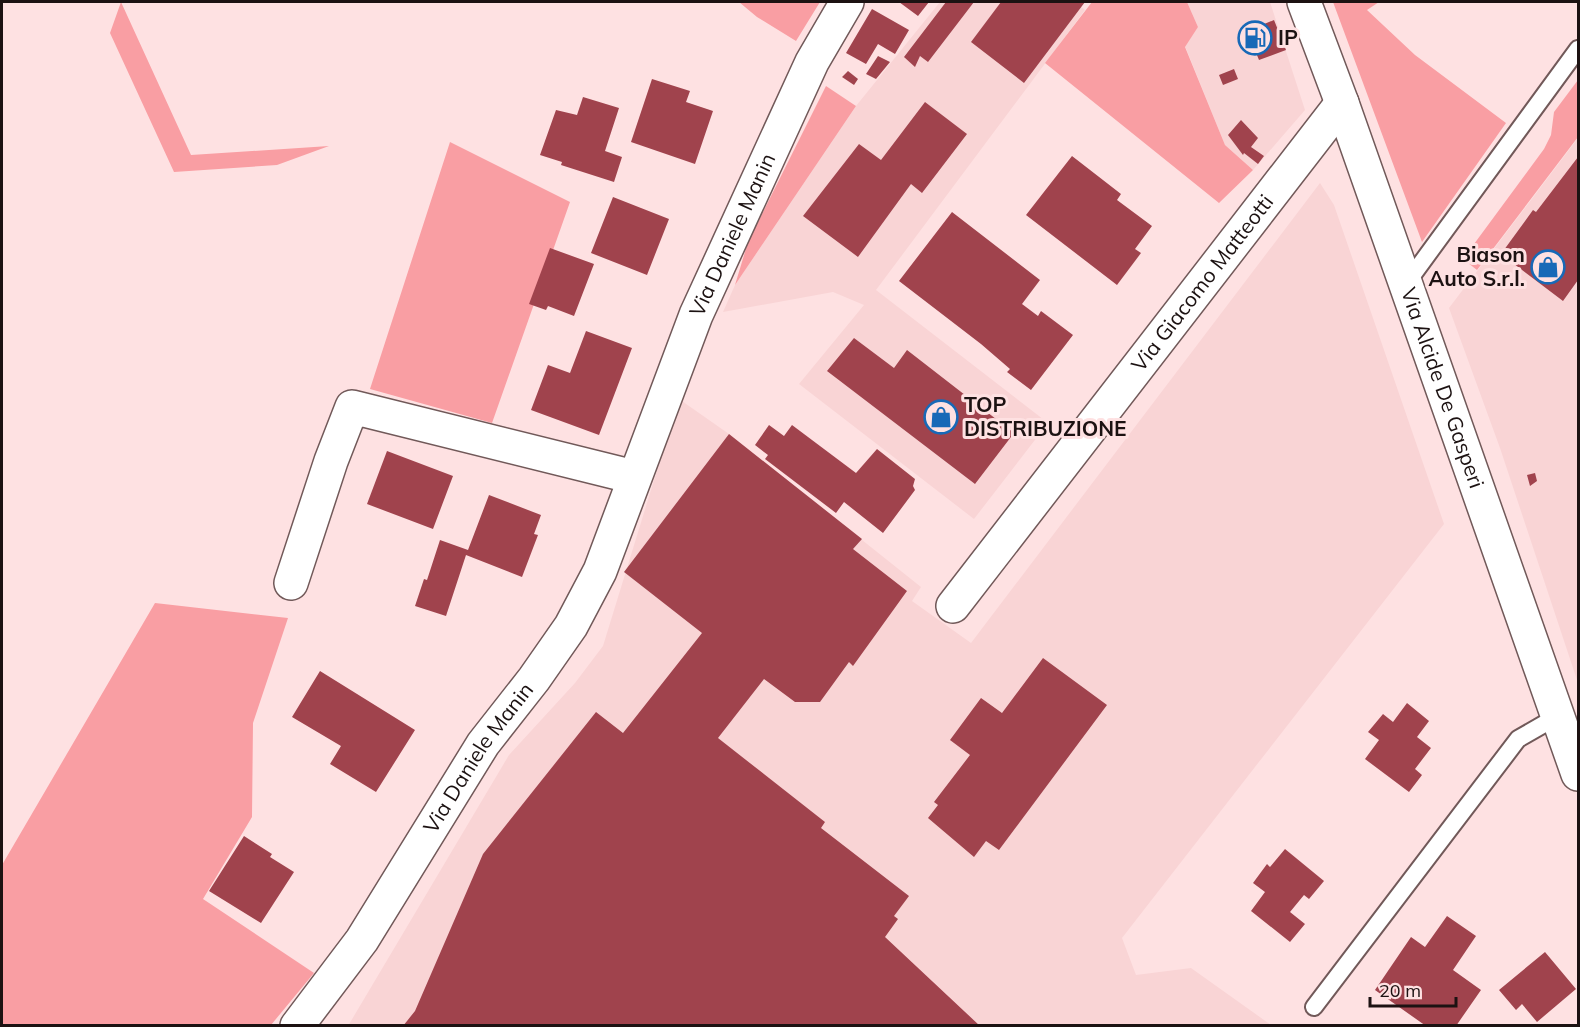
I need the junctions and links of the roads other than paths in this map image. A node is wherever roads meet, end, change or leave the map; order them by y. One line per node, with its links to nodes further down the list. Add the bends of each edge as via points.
1 (847, 2): 6 (street, Via Daniele Manin, via 812,62 696,315)
2 (1304, 2): 4 (street, Via Alcide De Gasperi)
3 (1578, 49): 5 (lane)
4 (1342, 103): 5 (street, Via Alcide De Gasperi); 8 (street, Via Giacomo Matteotti)
5 (1406, 284): 9 (street, Via Alcide De Gasperi)
6 (634, 477): 7 (street, via 352,407); 12 (street, Via Daniele Manin, via 600,571 571,626 483,744 362,940)
7 (291, 583)
8 (953, 606)
9 (1558, 716): 10 (street, Via Alcide De Gasperi); 11 (lane, via 1518,739)
10 (1578, 774)
11 (1314, 1006)
12 (297, 1026)

